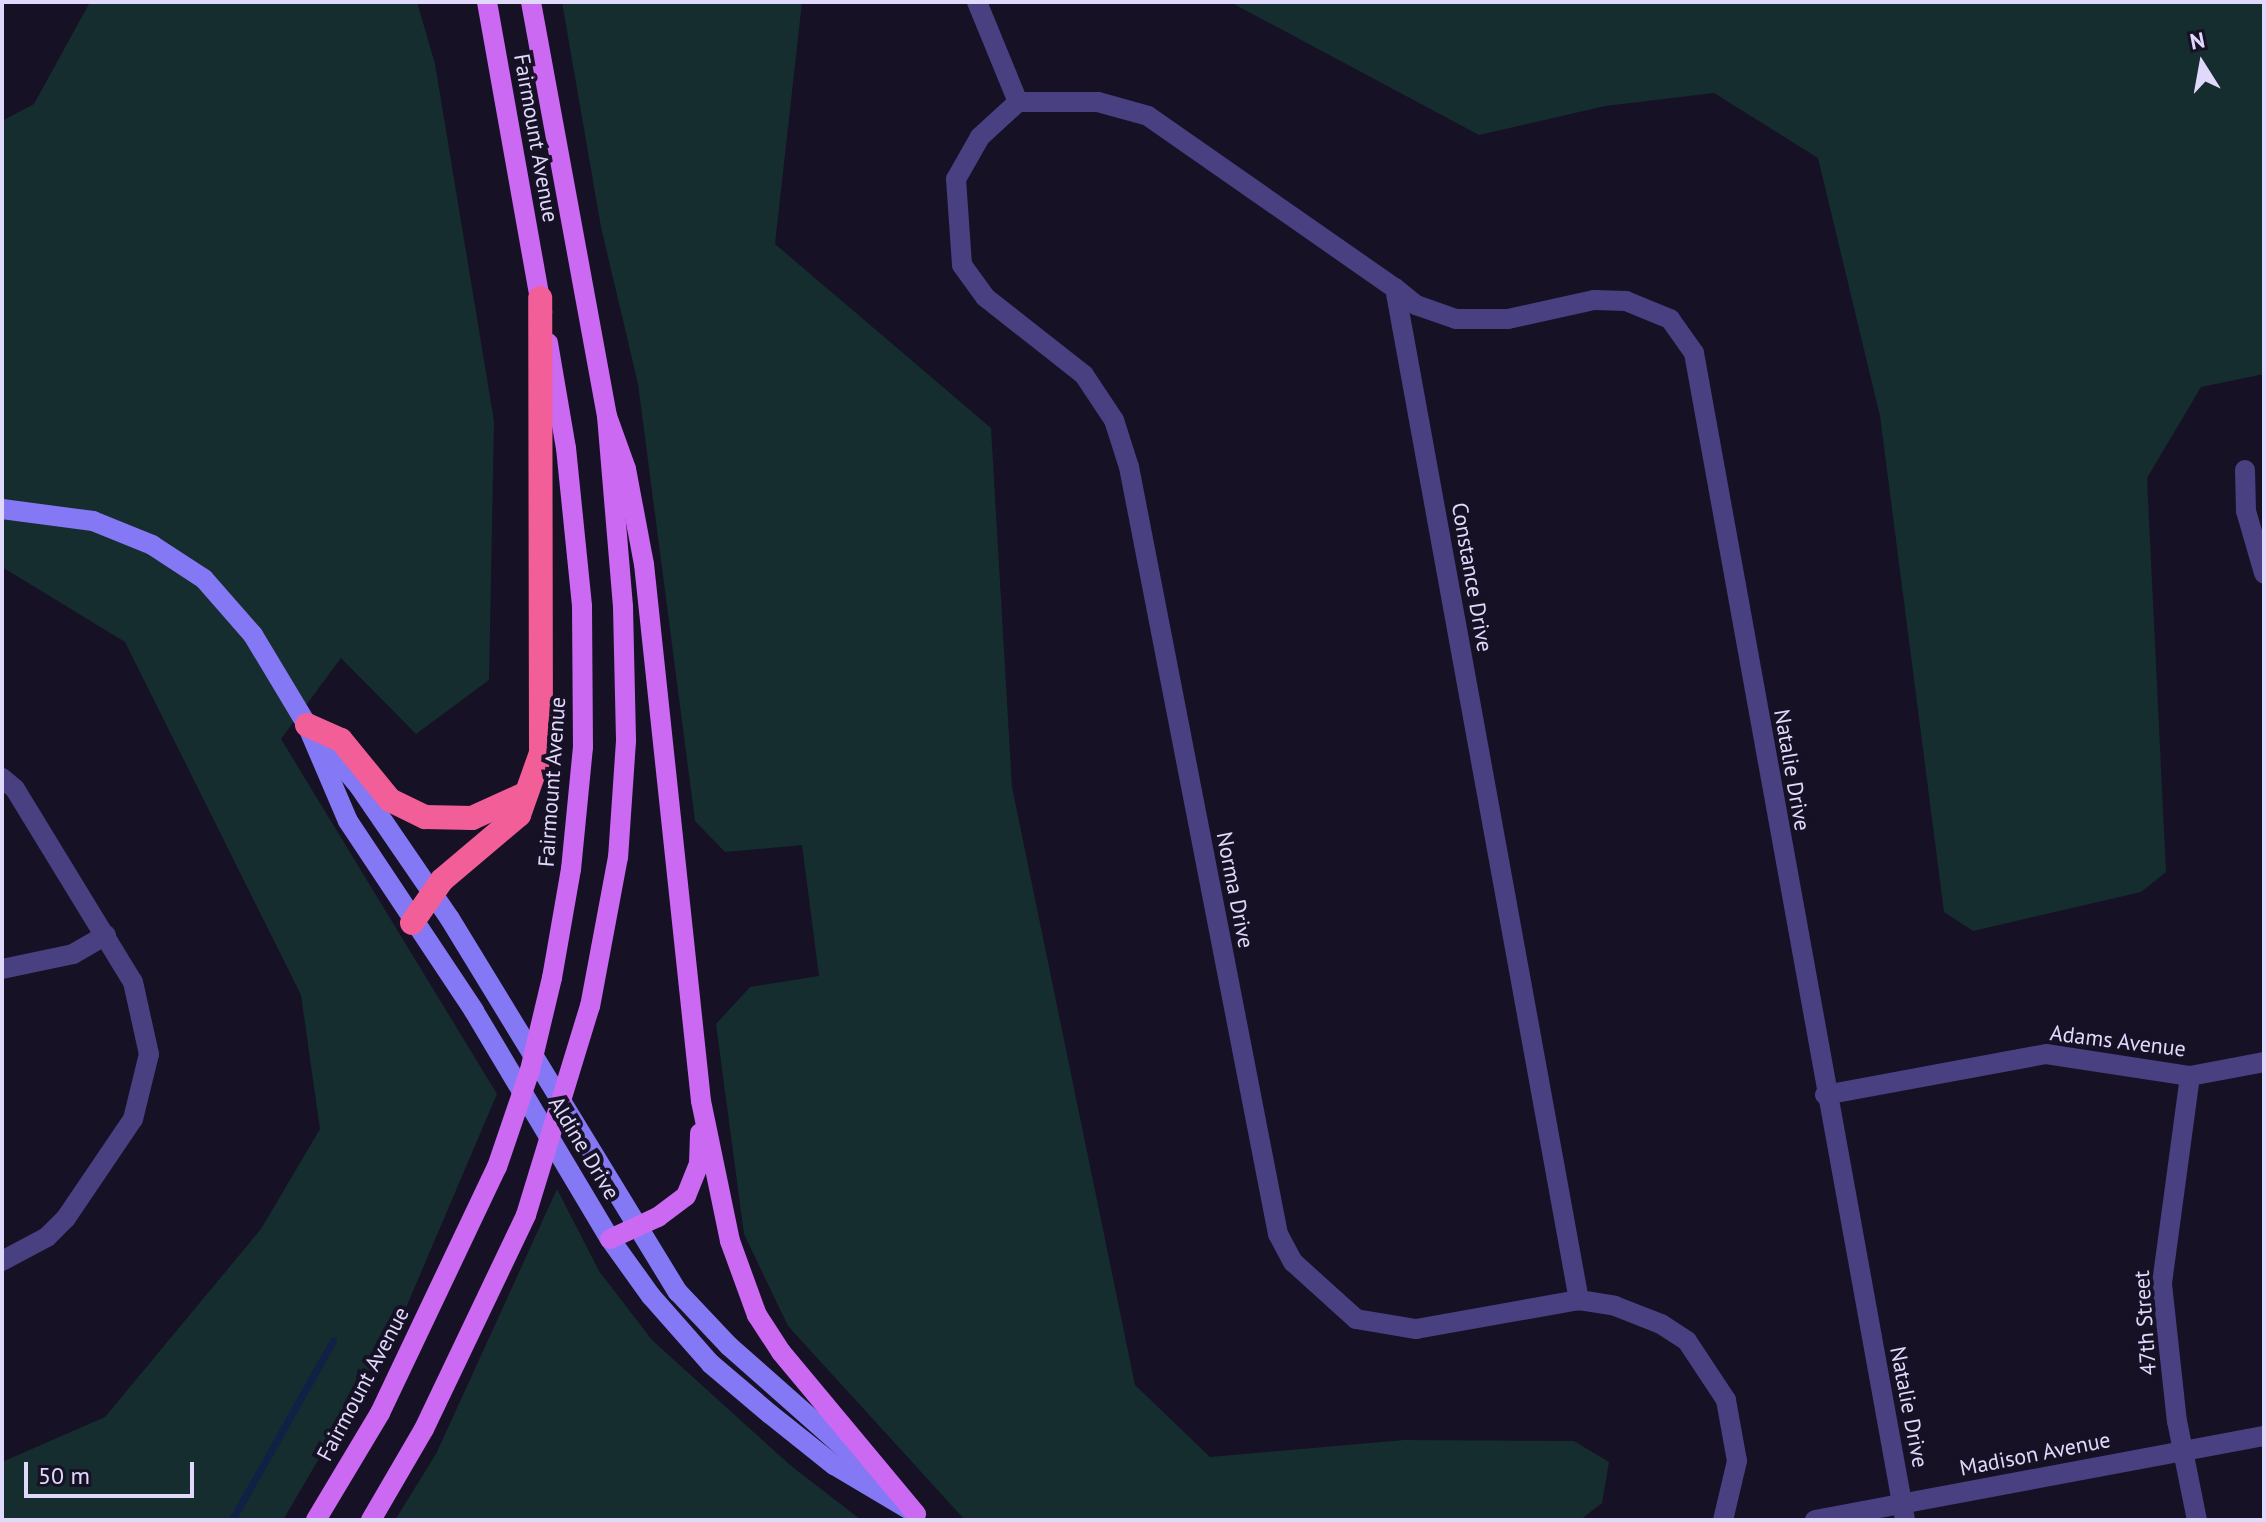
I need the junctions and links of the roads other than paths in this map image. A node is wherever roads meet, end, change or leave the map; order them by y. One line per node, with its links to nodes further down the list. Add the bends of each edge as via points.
1 (487, 2): 6 (main road, Fairmount Avenue)
2 (531, 2): 7 (main road, Fairmount Avenue)
3 (977, 2): 4 (street)
4 (1018, 102): 5 (street, via 1098,102 1148,116); 25 (street, Norma Drive, via 980,137 956,179 962,265 985,297 1084,375 1114,420 1129,467 1278,1234 1293,1262 1356,1319 1416,1329)
5 (1395, 288): 20 (street, Natalie Drive, via 1416,305 1456,319 1508,319 1594,300 1626,301 1670,319 1694,353); 25 (street, Constance Drive)
6 (540, 298): 13 (highway, via 544,732); 30 (main road, Fairmount Avenue, bridge, via 566,448 582,606 583,747 571,869 552,978 530,1070 497,1167 380,1413)
7 (607, 416): 21 (main road, via 626,469 644,564); 31 (main road, Fairmount Avenue, bridge, via 623,607 626,741 618,857 590,1006 526,1215 424,1429)
8 (2245, 470): 10 (street, via 2246,511)
9 (2, 509): 11 (main road, Aldine Drive, via 93,521 152,545 204,579 253,635)
10 (2264, 573)
11 (307, 725): 13 (highway, via 341,740 390,800 425,817 472,818); 14 (main road, Aldine Drive, via 359,786); 15 (main road, Aldine Drive, via 348,821)
12 (2, 778): 16 (street, via 15,789)
13 (525, 794): 14 (highway, via 509,825)
14 (432, 894): 15 (highway); 22 (main road, Aldine Drive)
15 (412, 923): 23 (main road, Aldine Drive, via 474,1011)
16 (106, 935): 17 (street, via 73,954); 24 (street, via 133,982 146,1023 145,1086 133,1119 66,1218 47,1237)
17 (2, 969)
18 (2264, 1062): 19 (street, Adams Avenue)
19 (2190, 1076): 20 (street, Adams Avenue, via 2046,1054); 27 (street, 47th Street, via 2162,1284)
20 (1825, 1095): 28 (street, Natalie Drive)
21 (701, 1101): 22 (main road, via 694,1182 673,1206); 29 (main road, via 730,1241 757,1315 781,1352)
22 (636, 1227): 23 (main road); 29 (main road, Aldine Drive, via 706,1324)
23 (610, 1239): 29 (main road, Aldine Drive, via 658,1305 711,1364 834,1465)
24 (2, 1261)
25 (1579, 1300): 32 (street, Norma Drive, via 1615,1306 1687,1341 1726,1400 1737,1461)
26 (2264, 1436): 27 (street, Madison Avenue)
27 (2183, 1451): 28 (street, Madison Avenue); 34 (street, 47th Street)
28 (1904, 1512): 33 (street, Madison Avenue)
29 (919, 1517)
30 (316, 1520)
31 (371, 1520)
32 (1723, 1520)
33 (1815, 1520)
34 (2197, 1520)

